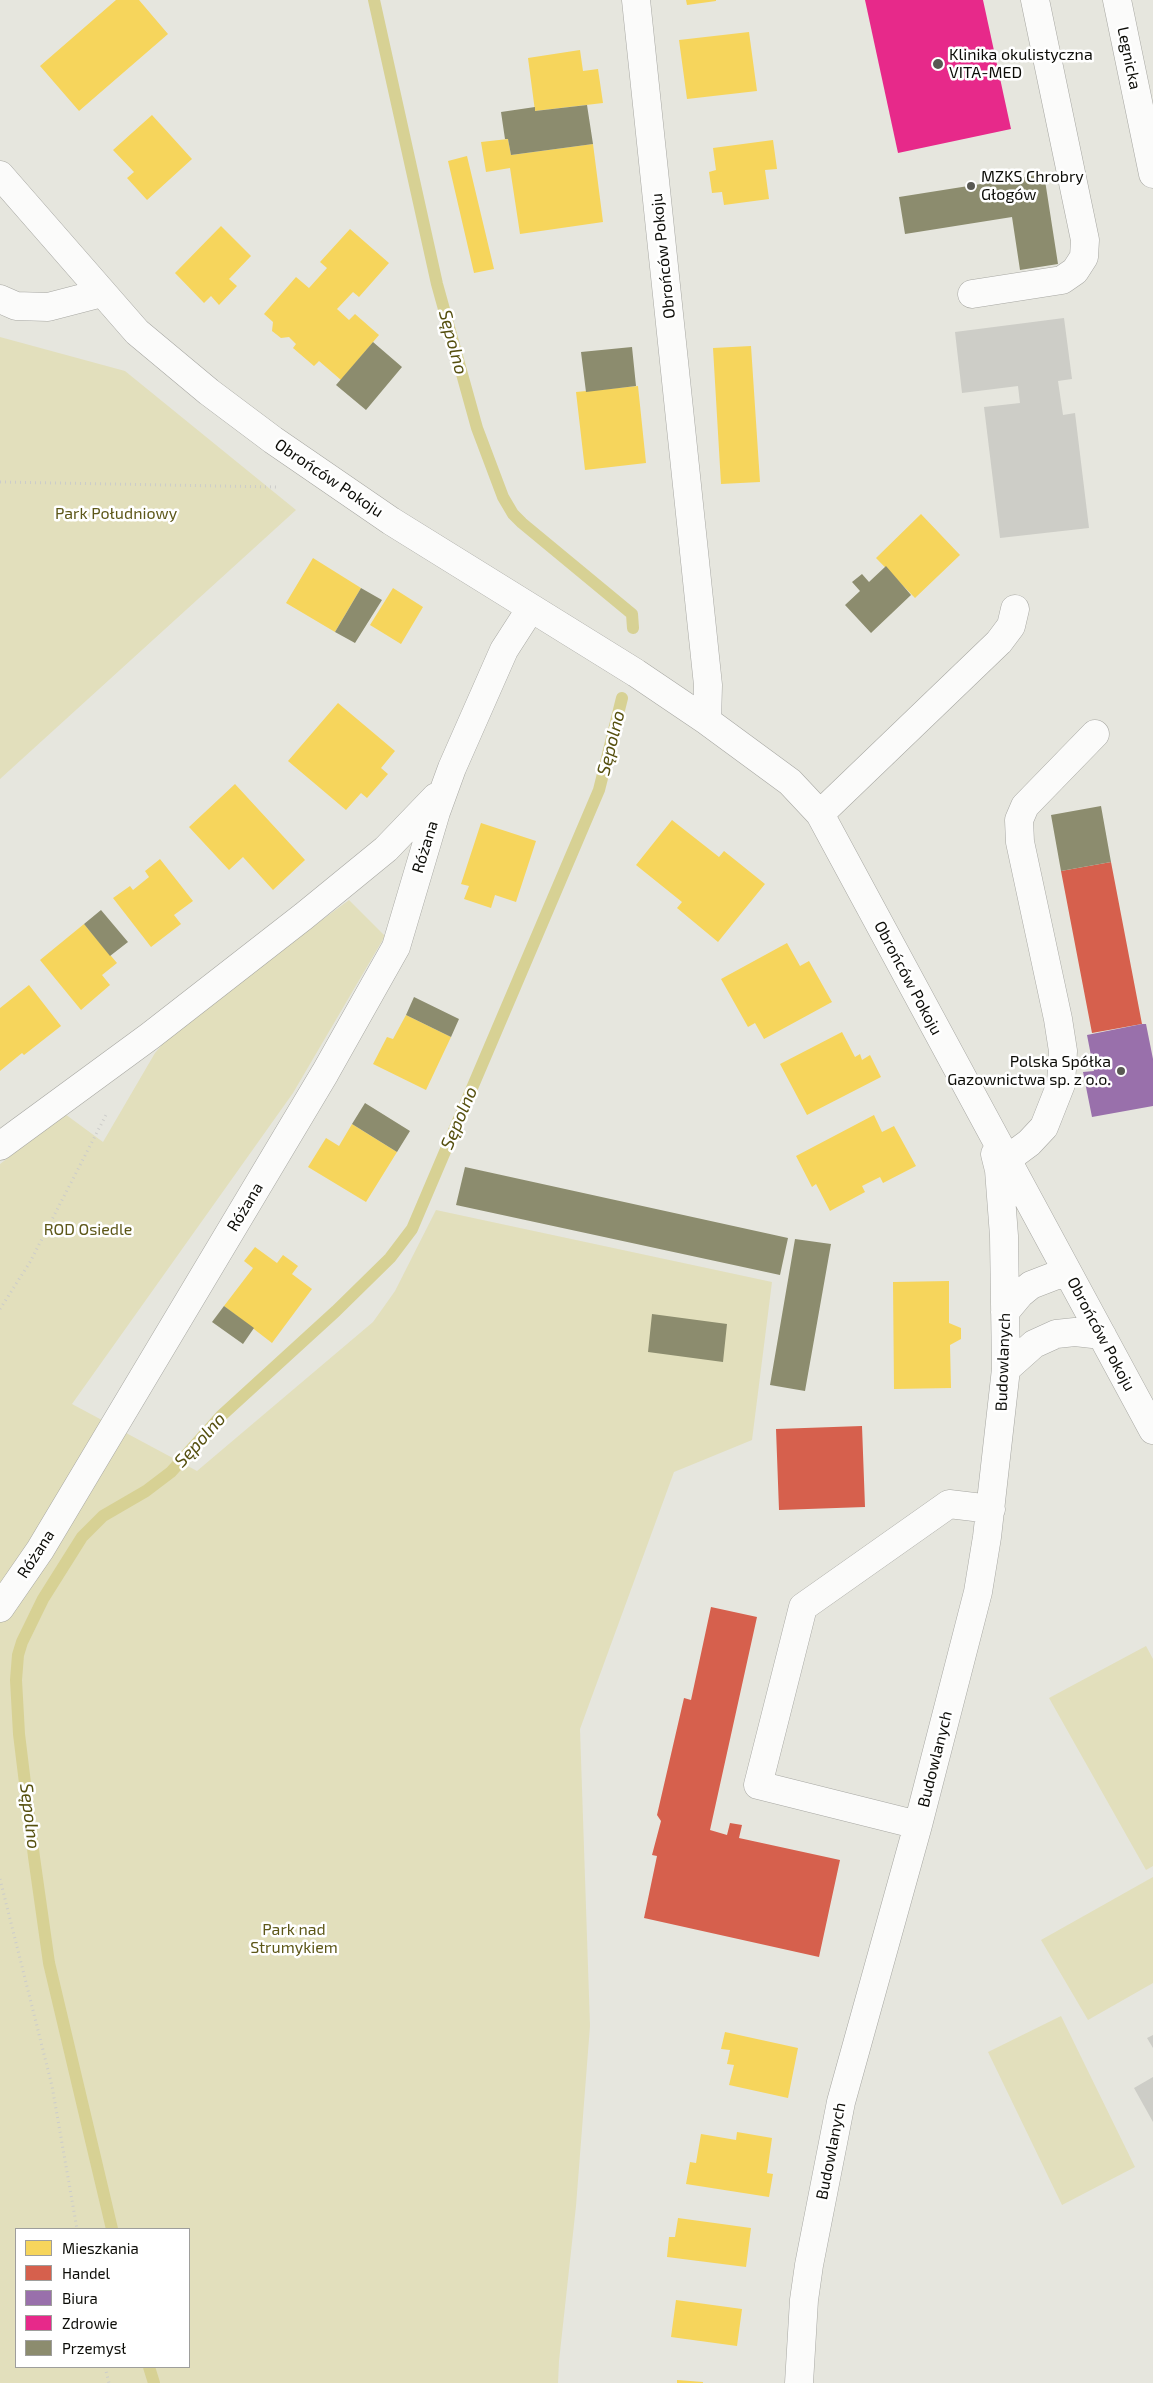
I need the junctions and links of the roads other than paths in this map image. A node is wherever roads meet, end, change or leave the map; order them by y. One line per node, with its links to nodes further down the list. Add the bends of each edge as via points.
1 (636, 0): 11 (street, Obrońców Pokoju, via 708,685)
2 (1035, 0): 7 (street, via 1085,240 1084,256 1075,271 1062,280)
3 (1117, 0): 4 (street, Legnicka)
4 (1153, 174)
5 (0, 175): 6 (street, Obrońców Pokoju)
6 (102, 294): 8 (street, via 48,308 16,306); 9 (street, Obrońców Pokoju, via 137,332 273,440 391,521)
7 (972, 294)
8 (0, 299)
9 (531, 608): 11 (street, Obrońców Pokoju); 13 (street, Różana, via 504,650)
10 (1015, 609): 14 (street, via 1000,642)
11 (706, 721): 14 (street, Obrońców Pokoju, via 790,782)
12 (1095, 734): 17 (street, via 1024,806 1019,820 1020,842 1058,1019 1062,1050 1061,1084 1044,1127)
13 (445, 786): 16 (street, Różana, via 386,849 304,916 142,1042); 24 (street, Różana, via 396,947 325,1074 40,1550)
14 (820, 814): 15 (street, Obrońców Pokoju)
15 (989, 1128): 17 (street, Obrońców Pokoju); 19 (street, Budowlanych, via 999,1170)
16 (0, 1146)
17 (1006, 1160): 18 (street, Obrońców Pokoju)
18 (1069, 1275): 19 (street, via 1057,1275 1031,1285); 20 (street, Obrońców Pokoju)
19 (1005, 1312): 21 (street, Budowlanych)
20 (1102, 1335): 21 (street, via 1056,1334 1034,1344); 22 (street, Obrońców Pokoju)
21 (1006, 1370): 23 (street, Budowlanych)
22 (1153, 1430)
23 (991, 1509): 25 (street, Budowlanych, via 978,1592); 25 (street, via 949,1504 803,1607 758,1785)
24 (0, 1608)
25 (918, 1825): 26 (street, Budowlanych, via 841,2102 809,2265)
26 (799, 2383)

